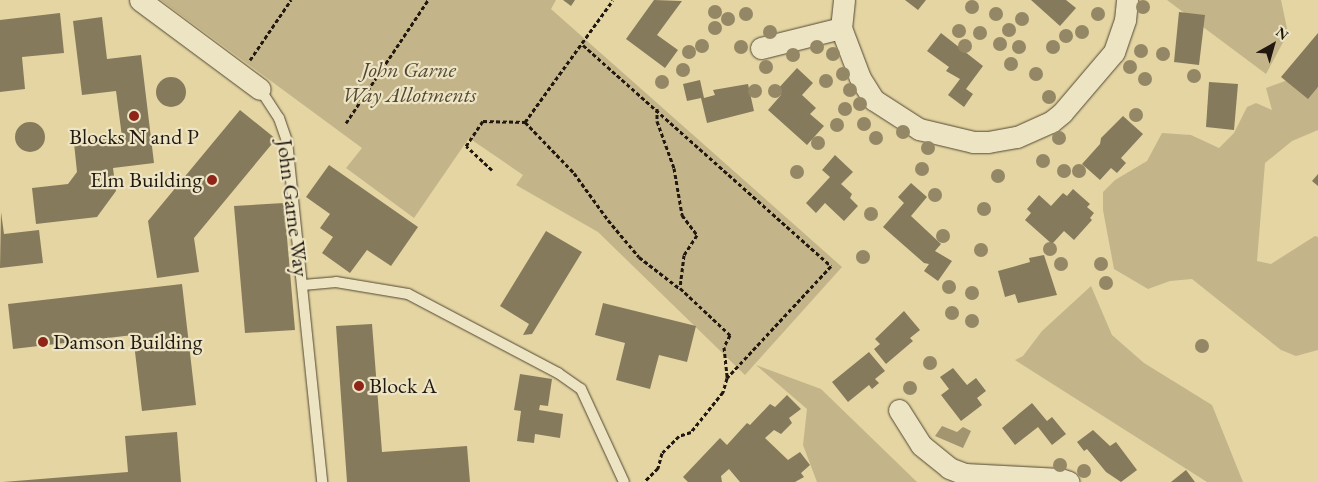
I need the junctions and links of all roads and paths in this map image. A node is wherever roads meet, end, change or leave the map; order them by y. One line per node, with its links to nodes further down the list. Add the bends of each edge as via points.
1 (140, 0): 10 (street, John Garne Way)
2 (291, 0): 10 (path)
3 (428, 0): 13 (path)
4 (613, 0): 8 (path)
5 (844, 0): 7 (street)
6 (1127, 0): 7 (street, via 1125,20 1114,52 1072,102 1051,122 1002,141 973,142 920,129 884,108 866,89)
7 (841, 28): 9 (street)
8 (584, 44): 12 (path); 14 (path)
9 (761, 48)
10 (240, 75): 11 (street, John Garne Way)
11 (260, 90): 16 (lane, John Garne Way, via 279,118 287,141)
12 (657, 107): 17 (path, via 657,121 674,168 682,215 697,235 684,255); 18 (path, via 832,266)
13 (346, 122)
14 (525, 122): 15 (path, via 483,121 466,146); 17 (path, via 568,166 640,256)
15 (492, 170)
16 (303, 285): 20 (lane, John Garne Way); 21 (lane, via 336,282 408,294 558,373 581,389)
17 (680, 288): 18 (path, via 730,335 724,347)
18 (727, 378): 22 (path, via 723,392 691,432 679,436 662,453 658,468)
19 (898, 410): 23 (street, via 920,445 949,468 965,474)
20 (322, 482)
21 (624, 482)
22 (644, 482)
23 (1069, 482)

